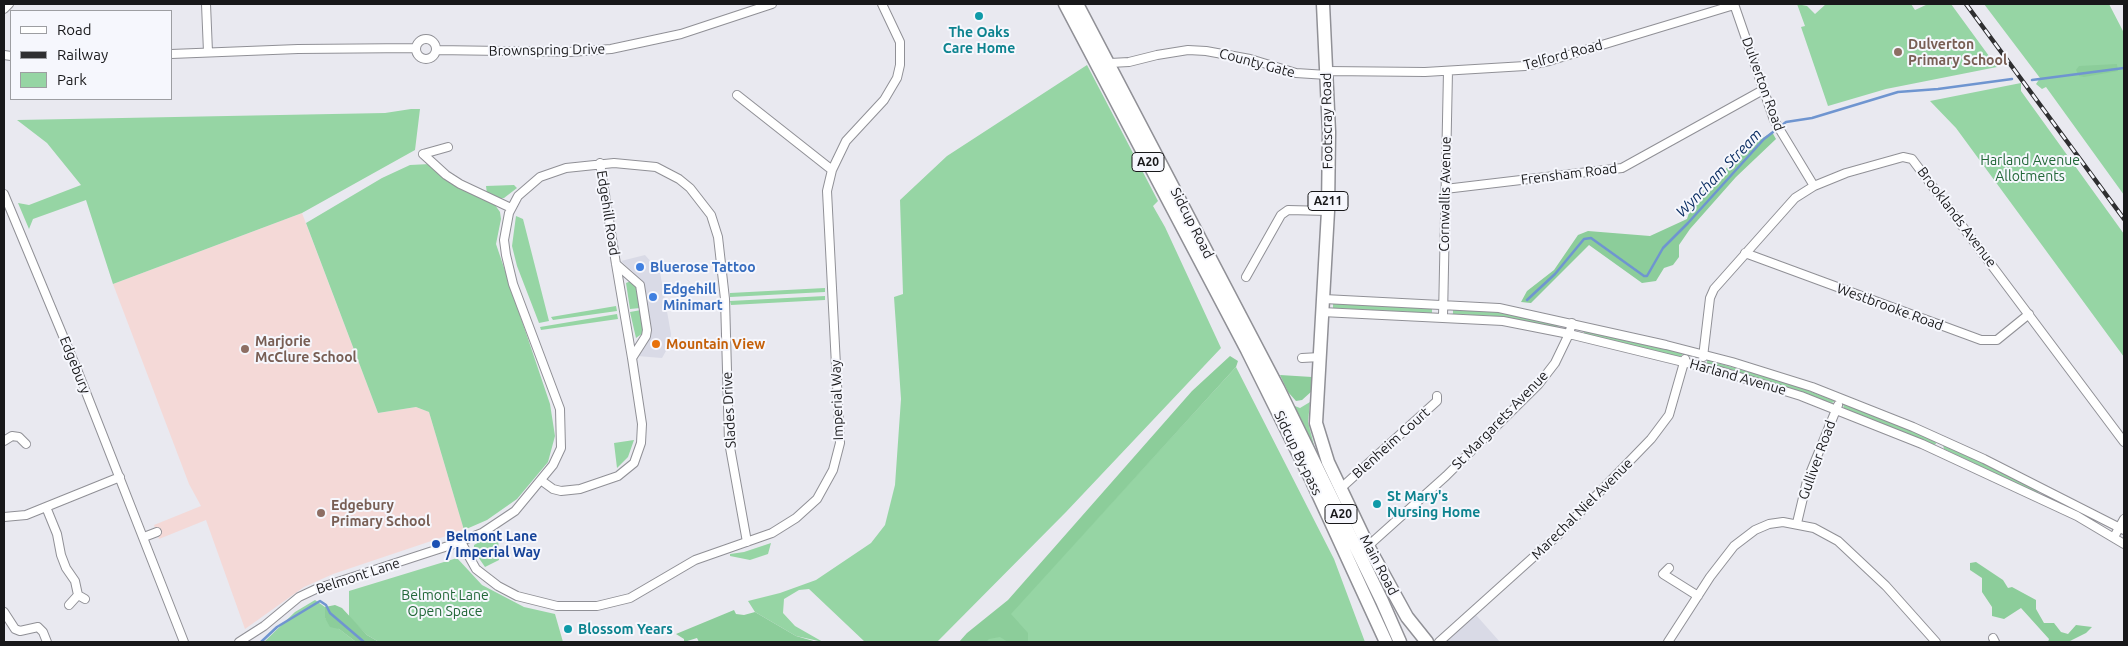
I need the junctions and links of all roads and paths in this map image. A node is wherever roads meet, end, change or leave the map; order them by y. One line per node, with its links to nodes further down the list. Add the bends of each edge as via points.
1 (9, 4): 9 (street)
2 (206, 4): 12 (street)
3 (772, 4): 11 (street, Brownspring Drive, via 681,34 611,48 570,52)
4 (882, 4): 23 (street, Imperial Way, via 900,42 897,78 884,100 846,141)
5 (1065, 4): 37 (main road, Sidcup Road / A20)
6 (1077, 4): 15 (main road, Sidcup Road / A20)
7 (1323, 4): 17 (main road, Footscray Road / A211)
8 (1734, 4): 16 (street, Telford Road, via 1548,62); 19 (street, Dulverton Road)
9 (4, 8)
10 (416, 48): 11 (street, Brownspring Drive, via 420,41 426,39 434,44); 11 (street, Brownspring Drive, via 420,57 426,59); 12 (street, Brownspring Drive)
11 (436, 50)
12 (208, 52): 13 (street, Brownspring Drive)
13 (172, 54)
14 (1129, 62): 15 (street, County Gate); 17 (street, County Gate, via 1168,53 1206,50 1296,73); 18 (street)
15 (1110, 63): 18 (main road, Sidcup Road / A20)
16 (1448, 71): 17 (street, Telford Road); 25 (street, Cornwallis Avenue)
17 (1327, 73): 28 (main road, Footscray Road / A211)
18 (1118, 78): 47 (main road, Sidcup Road / A20)
19 (1763, 90): 24 (street, Dulverton Road, via 1782,136); 25 (street, Frensham Road, via 1626,167)
20 (737, 95): 23 (street)
21 (448, 148): 27 (street, via 423,154 460,184)
22 (600, 163): 27 (street, Slades Drive, via 566,168 540,177 518,196); 30 (street, Edgehill Road); 67 (street, Slades Drive, via 643,164 668,172 690,188 713,220 719,242 725,299 729,442)
23 (832, 170): 67 (street, Imperial Way, via 827,191 840,443 837,458 827,483 807,509 778,530)
24 (1814, 186): 29 (street, Brooklands Avenue, via 1795,198); 35 (street, Brooklands Avenue, via 1903,157 1912,159)
25 (1445, 189): 33 (street, Cornwallis Avenue)
26 (4, 194): 55 (street, Edgebury)
27 (511, 208): 56 (street, Slades Drive, via 505,225 506,255 513,284 560,408 560,448)
28 (1328, 211): 31 (street, via 1288,210 1281,215); 32 (main road, Footscray Road / A211)
29 (1745, 253): 35 (street, Westbrooke Road, via 1981,340 1997,340); 41 (street, Brooklands Avenue, via 1719,282 1710,298)
30 (616, 264): 43 (street, Edgehill Road); 43 (street, Edgehill Road, via 640,285 647,330)
31 (1246, 277)
32 (1324, 299): 33 (street, Harland Avenue); 34 (main road, Footscray Road / A211)
33 (1443, 304): 36 (street, Cornwallis Avenue); 38 (street, Harland Avenue, via 1498,308)
34 (1322, 312): 36 (street, Harland Avenue); 42 (main road, Footscray Road / A211)
35 (2029, 314): 53 (street, Brooklands Avenue)
36 (1442, 317): 39 (street, Harland Avenue, via 1496,320)
37 (1231, 321): 77 (main road, Sidcup By-pass / A20, via 1312,481)
38 (1572, 323): 39 (street, St Margarets Avenue); 40 (street, Harland Avenue)
39 (1569, 334): 45 (street, Harland Avenue); 69 (street, St Margarets Avenue, via 1555,363 1538,385 1446,476)
40 (1688, 350): 41 (street, Harland Avenue); 45 (street, Marechal Niel Avenue)
41 (1704, 354): 46 (street, Brooklands Avenue); 50 (street, Harland Avenue)
42 (1320, 357): 44 (street); 49 (main road, Footscray Road / A211)
43 (632, 358): 56 (street, Edgehill Road, via 642,424 641,443 634,463 618,476 580,488 561,491)
44 (1302, 358)
45 (1684, 362): 46 (street, Harland Avenue); 80 (street, Marechal Niel Avenue, via 1670,416 1651,439 1551,541)
46 (1701, 366): 51 (street, Harland Avenue)
47 (1278, 388): 78 (main road, Sidcup By-pass / A20)
48 (1437, 396): 57 (street, Blenheim Court, via 1437,401)
49 (1317, 398): 57 (main road, Main Road / A211, via 1316,423 1320,442)
50 (1841, 398): 51 (street, Gulliver Road); 62 (street, Harland Avenue, via 1984,459)
51 (1836, 409): 61 (street, Gulliver Road, via 1807,481); 65 (street, Harland Avenue, via 1986,473)
52 (4, 441): 54 (street, via 12,436 19,437)
53 (2124, 442)
54 (26, 444)
55 (120, 478): 58 (street); 64 (street, Edgebury)
56 (542, 481): 66 (street, Slades Drive, via 515,511)
57 (1340, 489): 69 (main road, Main Road / A211)
58 (46, 507): 59 (street, via 26,515); 72 (street, via 58,534 60,555 82,597)
59 (4, 517)
60 (2124, 518): 62 (street)
61 (1797, 523): 71 (street, via 1769,524 1745,537 1724,557); 82 (street, via 1829,535 1856,556)
62 (2122, 528): 65 (street)
63 (157, 532): 64 (street)
64 (144, 537): 75 (street, Edgebury)
65 (2114, 537): 68 (street, Harland Avenue)
66 (461, 542): 67 (street, Imperial Way, via 476,568 498,586 540,604 570,607 619,602 694,560); 76 (street, Belmont Lane, via 316,588)
67 (747, 542)
68 (2124, 544)
69 (1368, 546): 79 (main road, Main Road / A211, via 1408,617)
70 (1664, 574): 71 (street)
71 (1698, 596): 81 (street)
72 (69, 604)
73 (4, 612): 74 (street, via 15,629 38,627)
74 (47, 642)
75 (184, 642)
76 (238, 642)
77 (1386, 642)
78 (1400, 642)
79 (1427, 642)
80 (1439, 642)
81 (1668, 642)
82 (1936, 642)

